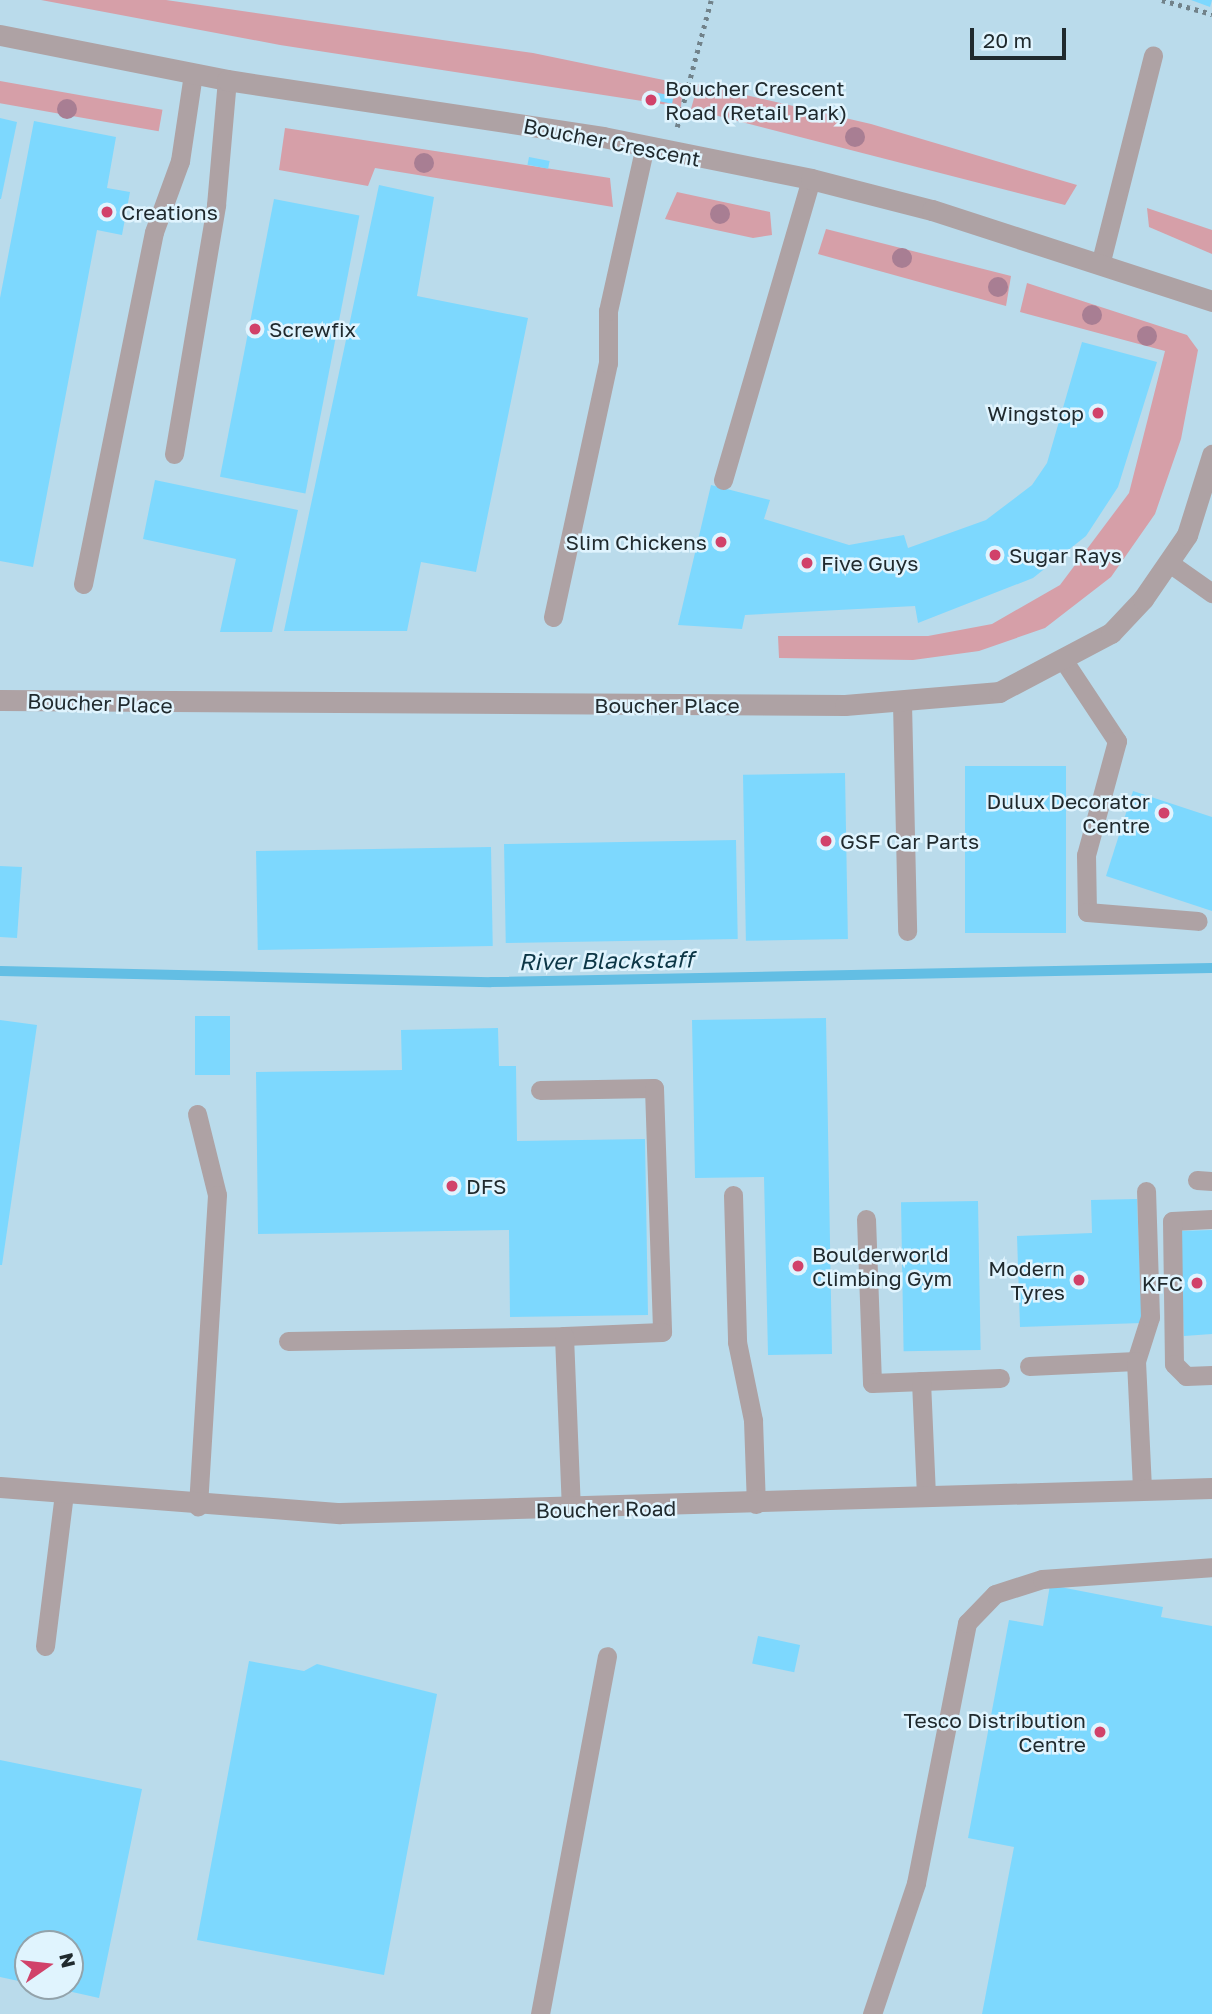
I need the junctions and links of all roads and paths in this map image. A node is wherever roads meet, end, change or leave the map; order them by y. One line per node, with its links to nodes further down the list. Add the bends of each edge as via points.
1 (711, 0): 9 (path)
2 (1162, 0): 3 (path)
3 (1212, 14)
4 (0, 35): 6 (street, Boucher Crescent)
5 (1153, 55): 11 (lane)
6 (193, 74): 7 (street, Boucher Crescent); 17 (lane, via 180,161 154,232)
7 (227, 80): 8 (street, Boucher Crescent); 13 (lane, via 216,205)
8 (645, 146): 9 (street, Boucher Crescent); 19 (lane, via 608,311 608,363)
9 (672, 152): 10 (street, Boucher Crescent)
10 (811, 179): 11 (street, Boucher Crescent); 15 (lane)
11 (1101, 261): 12 (street, Boucher Crescent)
12 (1212, 301)
13 (174, 454)
14 (1212, 456): 16 (street, Boucher Place, via 1186,535)
15 (723, 480)
16 (1168, 562): 18 (lane); 20 (street, Boucher Place, via 1111,633)
17 (83, 584)
18 (1212, 593)
19 (553, 617)
20 (1064, 661): 22 (street, Boucher Place, via 999,692); 23 (lane, via 1117,741 1086,855 1087,912)
21 (0, 700): 22 (street, Boucher Place)
22 (902, 703): 24 (lane)
23 (1198, 921)
24 (907, 931)
25 (540, 1090): 31 (lane, via 654,1088 662,1332)
26 (197, 1114): 44 (lane, via 217,1195)
27 (1146, 1191): 33 (lane, via 1150,1317)
28 (733, 1195): 43 (lane, via 737,1342 753,1420)
29 (866, 1219): 37 (lane, via 872,1383)
30 (1212, 1219): 35 (lane, via 1171,1221 1174,1364 1186,1376)
31 (564, 1336): 32 (lane); 45 (lane)
32 (288, 1341)
33 (1136, 1361): 34 (lane); 40 (lane)
34 (1029, 1366)
35 (1212, 1375)
36 (1000, 1378): 37 (lane)
37 (921, 1381): 42 (lane)
38 (0, 1487): 41 (street, Boucher Road)
39 (1212, 1488): 40 (street, Boucher Road)
40 (1142, 1490): 42 (street, Boucher Road)
41 (64, 1494): 44 (street, Boucher Road); 47 (lane)
42 (926, 1497): 43 (street, Boucher Road)
43 (756, 1504): 45 (street, Boucher Road)
44 (198, 1506): 45 (street, Boucher Road, via 340,1513)
45 (571, 1510)
46 (1212, 1567): 50 (lane, via 1042,1579 995,1594 967,1623 916,1883)
47 (45, 1646)
48 (607, 1656): 49 (lane)
49 (540, 2014)
50 (872, 2014)

